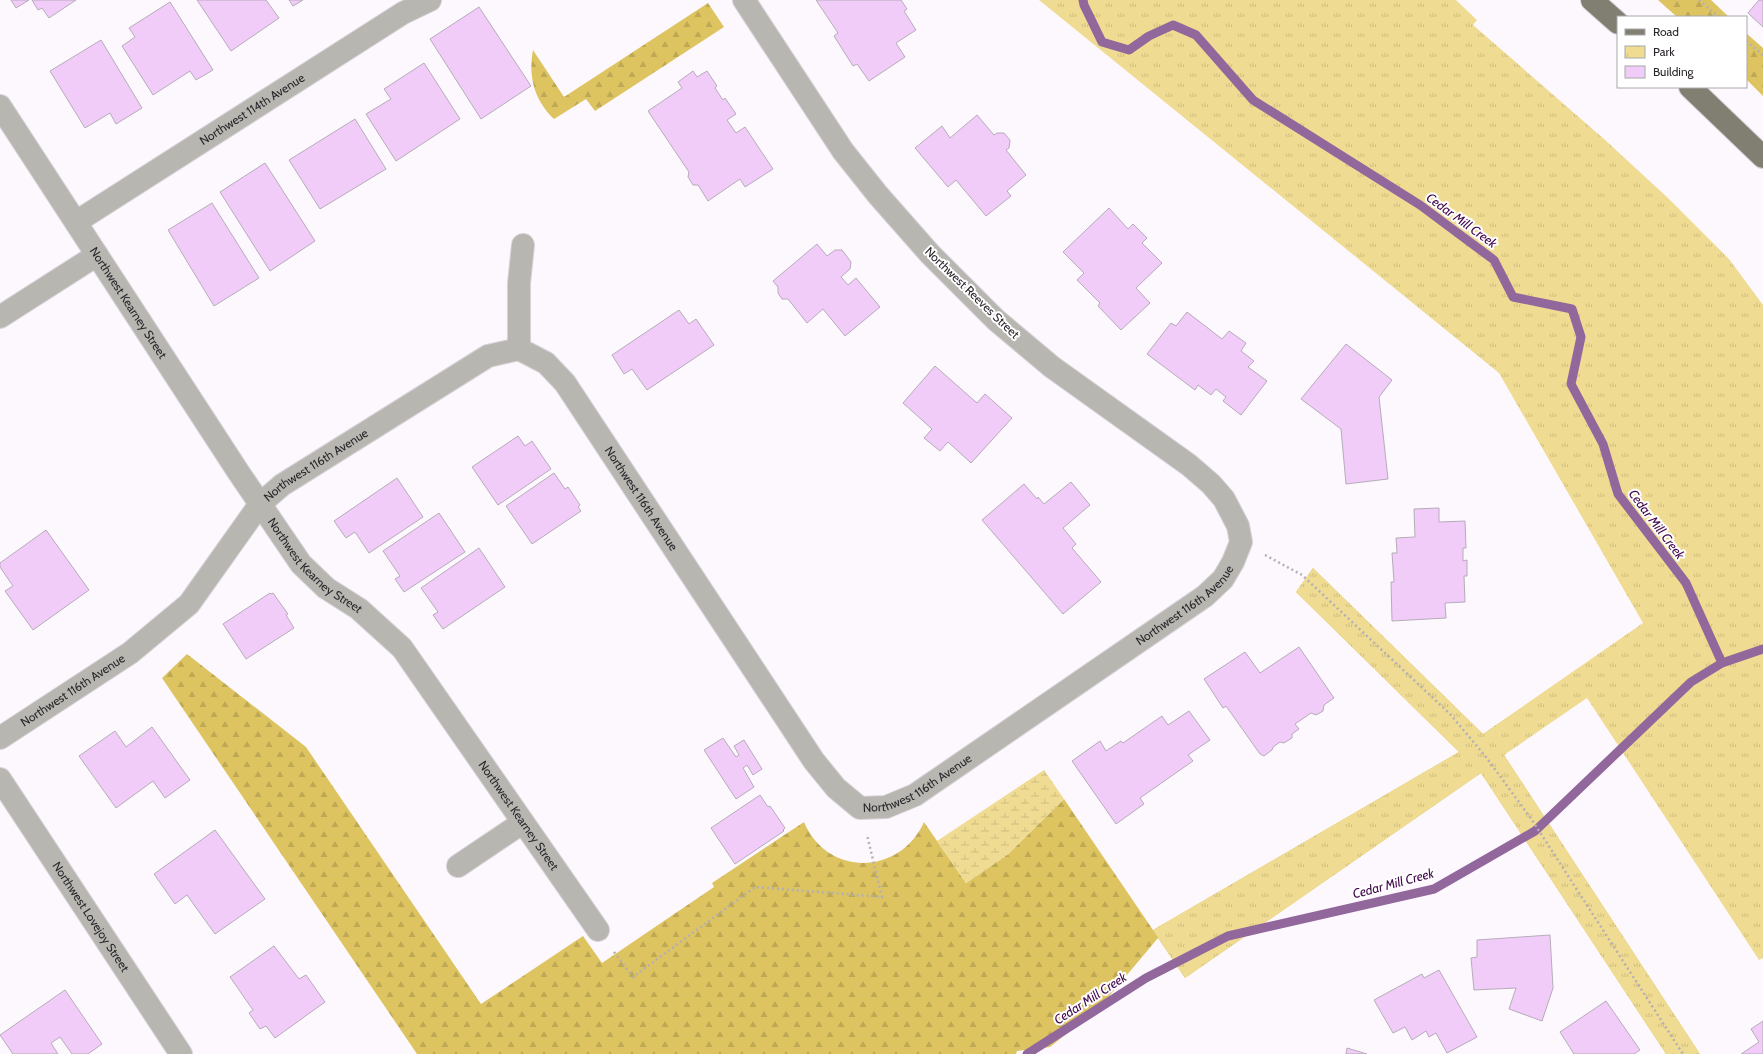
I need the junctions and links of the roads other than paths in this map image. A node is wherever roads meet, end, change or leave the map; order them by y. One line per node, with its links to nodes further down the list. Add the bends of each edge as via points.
1 (430, 0): 8 (street, Northwest 114th Avenue, via 396,17)
2 (744, 0): 14 (street, Northwest Reeves Street, via 843,151 930,254 996,320 1052,367 1189,465 1211,484 1231,511 1238,526)
3 (1592, 0): 4 (main road)
4 (1617, 22)
5 (1691, 88): 7 (main road)
6 (0, 106): 8 (street, Northwest Kearney Street)
7 (1763, 157)
8 (76, 222): 10 (street, Northwest Kearney Street)
9 (523, 246): 12 (street, via 519,283)
10 (97, 255): 11 (street); 13 (street, Northwest Kearney Street)
11 (0, 317)
12 (519, 348): 13 (street, Northwest 116th Avenue, via 488,356 282,486); 14 (street, Northwest 116th Avenue, via 546,363 565,383 814,761 836,788 860,808 886,807 915,795 1205,596 1223,579)
13 (260, 504): 15 (street, Northwest 116th Avenue, via 189,604 130,653); 17 (street, Northwest Kearney Street, via 301,564 326,588 359,610 402,648)
14 (1241, 542)
15 (0, 738)
16 (0, 780): 20 (street, Northwest Lovejoy Street)
17 (522, 822): 18 (street); 19 (street, Northwest Kearney Street)
18 (458, 866)
19 (598, 930)
20 (181, 1054)

